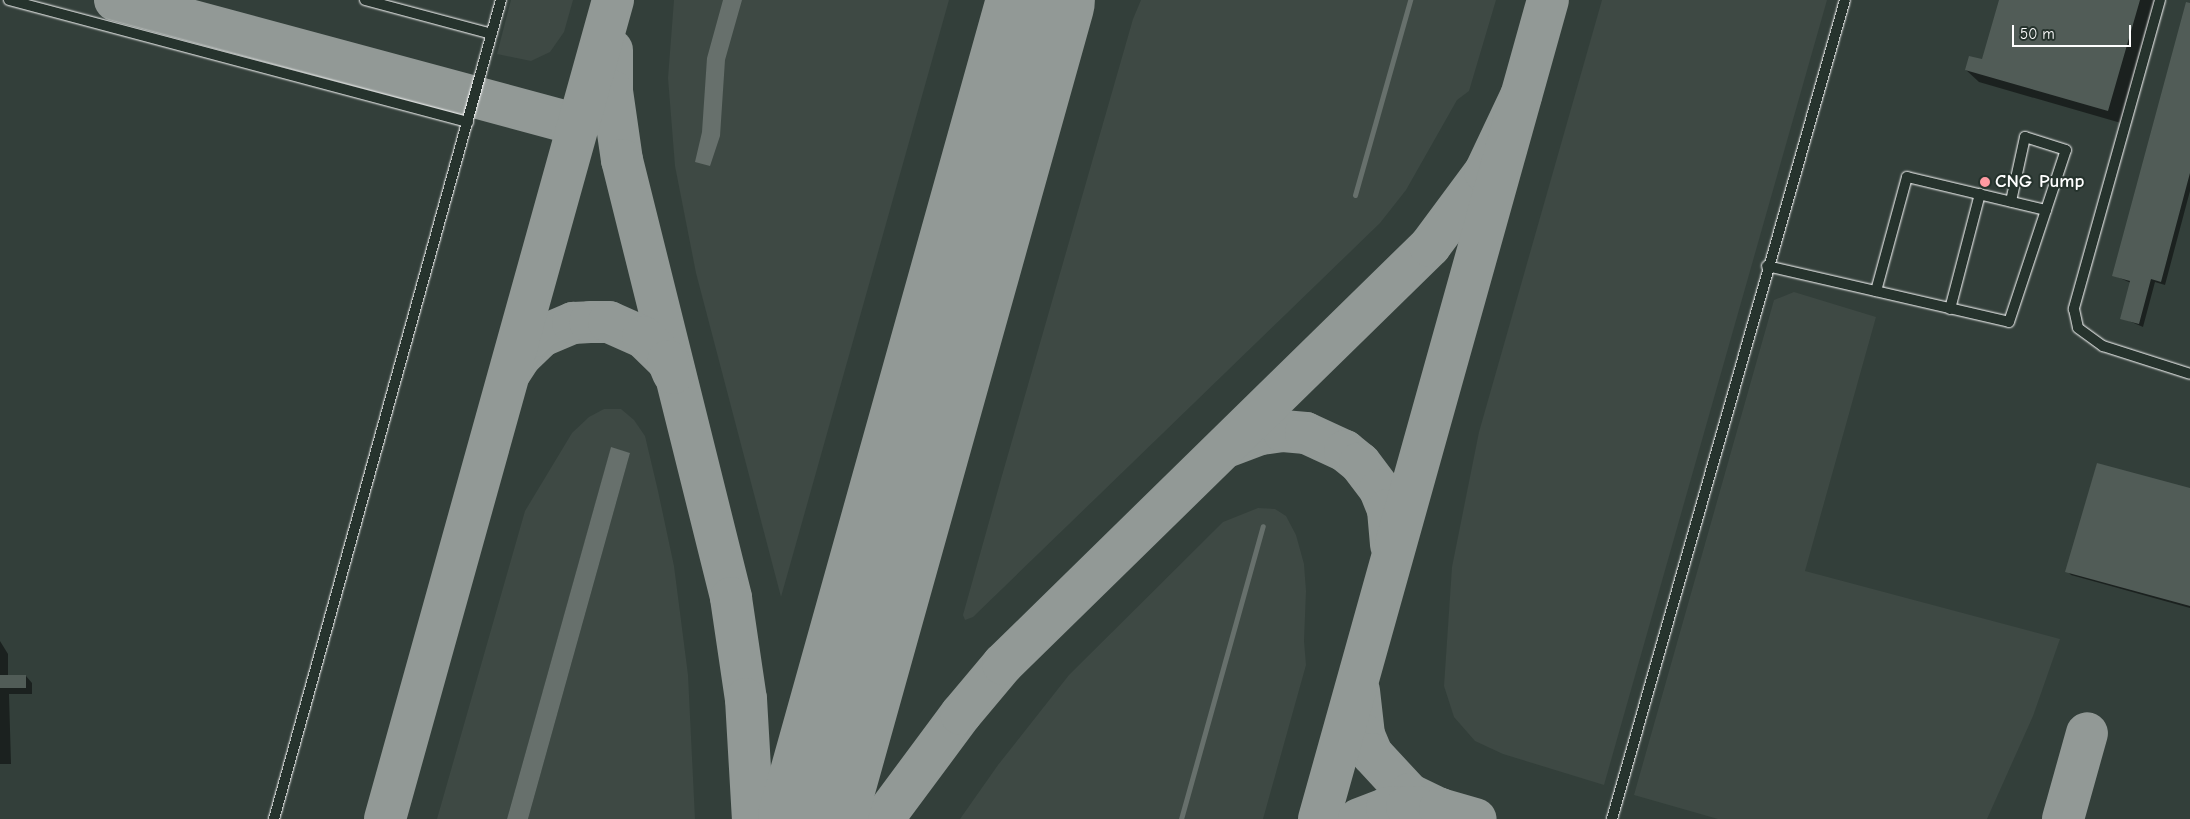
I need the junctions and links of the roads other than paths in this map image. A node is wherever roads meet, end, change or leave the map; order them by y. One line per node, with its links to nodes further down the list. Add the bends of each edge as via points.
1 (10, 0): 7 (lane)
2 (365, 0): 6 (lane)
3 (501, 0): 6 (lane)
4 (1845, 0): 11 (lane)
5 (2160, 0): 14 (lane, via 2074,309 2078,328 2103,346)
6 (492, 34): 7 (lane)
7 (468, 122): 15 (lane)
8 (1980, 194): 9 (lane); 12 (lane, via 1907,177); 13 (lane)
9 (2011, 202): 10 (lane); 10 (lane, via 2024,137 2066,150)
10 (2046, 210): 13 (lane, via 2009,322)
11 (1767, 266): 12 (lane); 16 (lane)
12 (1876, 291): 13 (lane)
13 (1950, 308)
14 (2190, 374)
15 (274, 819)
16 (1612, 819)

